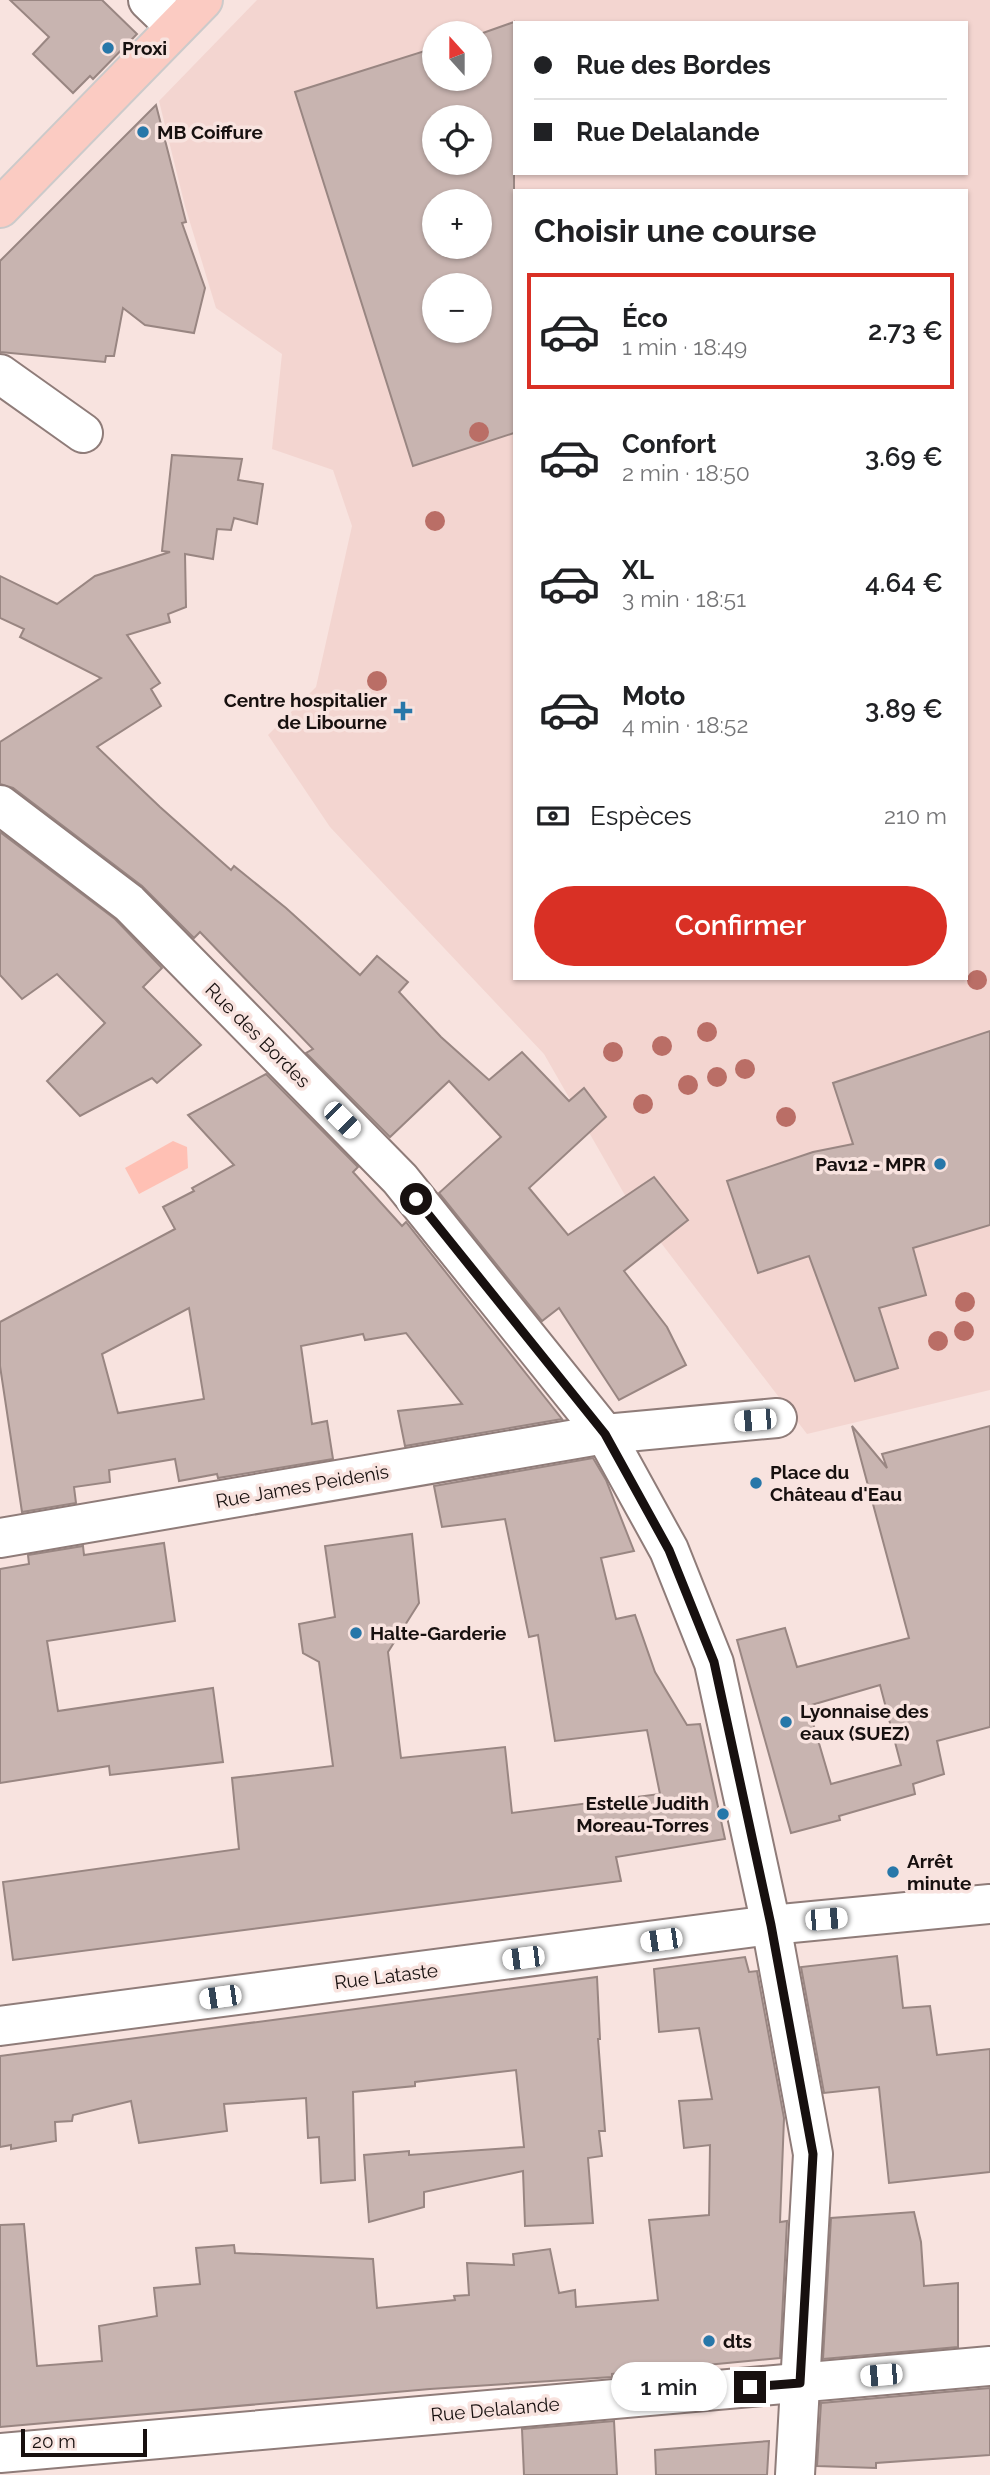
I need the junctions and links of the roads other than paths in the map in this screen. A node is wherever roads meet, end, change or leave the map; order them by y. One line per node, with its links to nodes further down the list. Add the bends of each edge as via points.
1 (148, 0): 3 (street)
2 (202, 0): 3 (main road)
3 (175, 26): 4 (main road)
4 (0, 208)
5 (0, 374): 6 (street)
6 (83, 433)
7 (0, 805): 9 (street, Rue des Bordes, via 129,903 400,1179)
8 (777, 1418): 9 (street)
9 (605, 1434): 10 (street, Rue James Peidenis); 12 (street, Rue des Bordes, via 669,1550 714,1662)
10 (0, 1538)
11 (990, 1903): 12 (street, Rue Lataste)
12 (771, 1925): 13 (street, Rue Lataste); 15 (street, Rue des Bordes, via 813,2154)
13 (0, 2026)
14 (990, 2366): 15 (street, Rue Delalande)
15 (800, 2383): 16 (street, Rue Delalande); 17 (street, Rue des Bordes)
16 (5, 2460)
17 (795, 2475)

